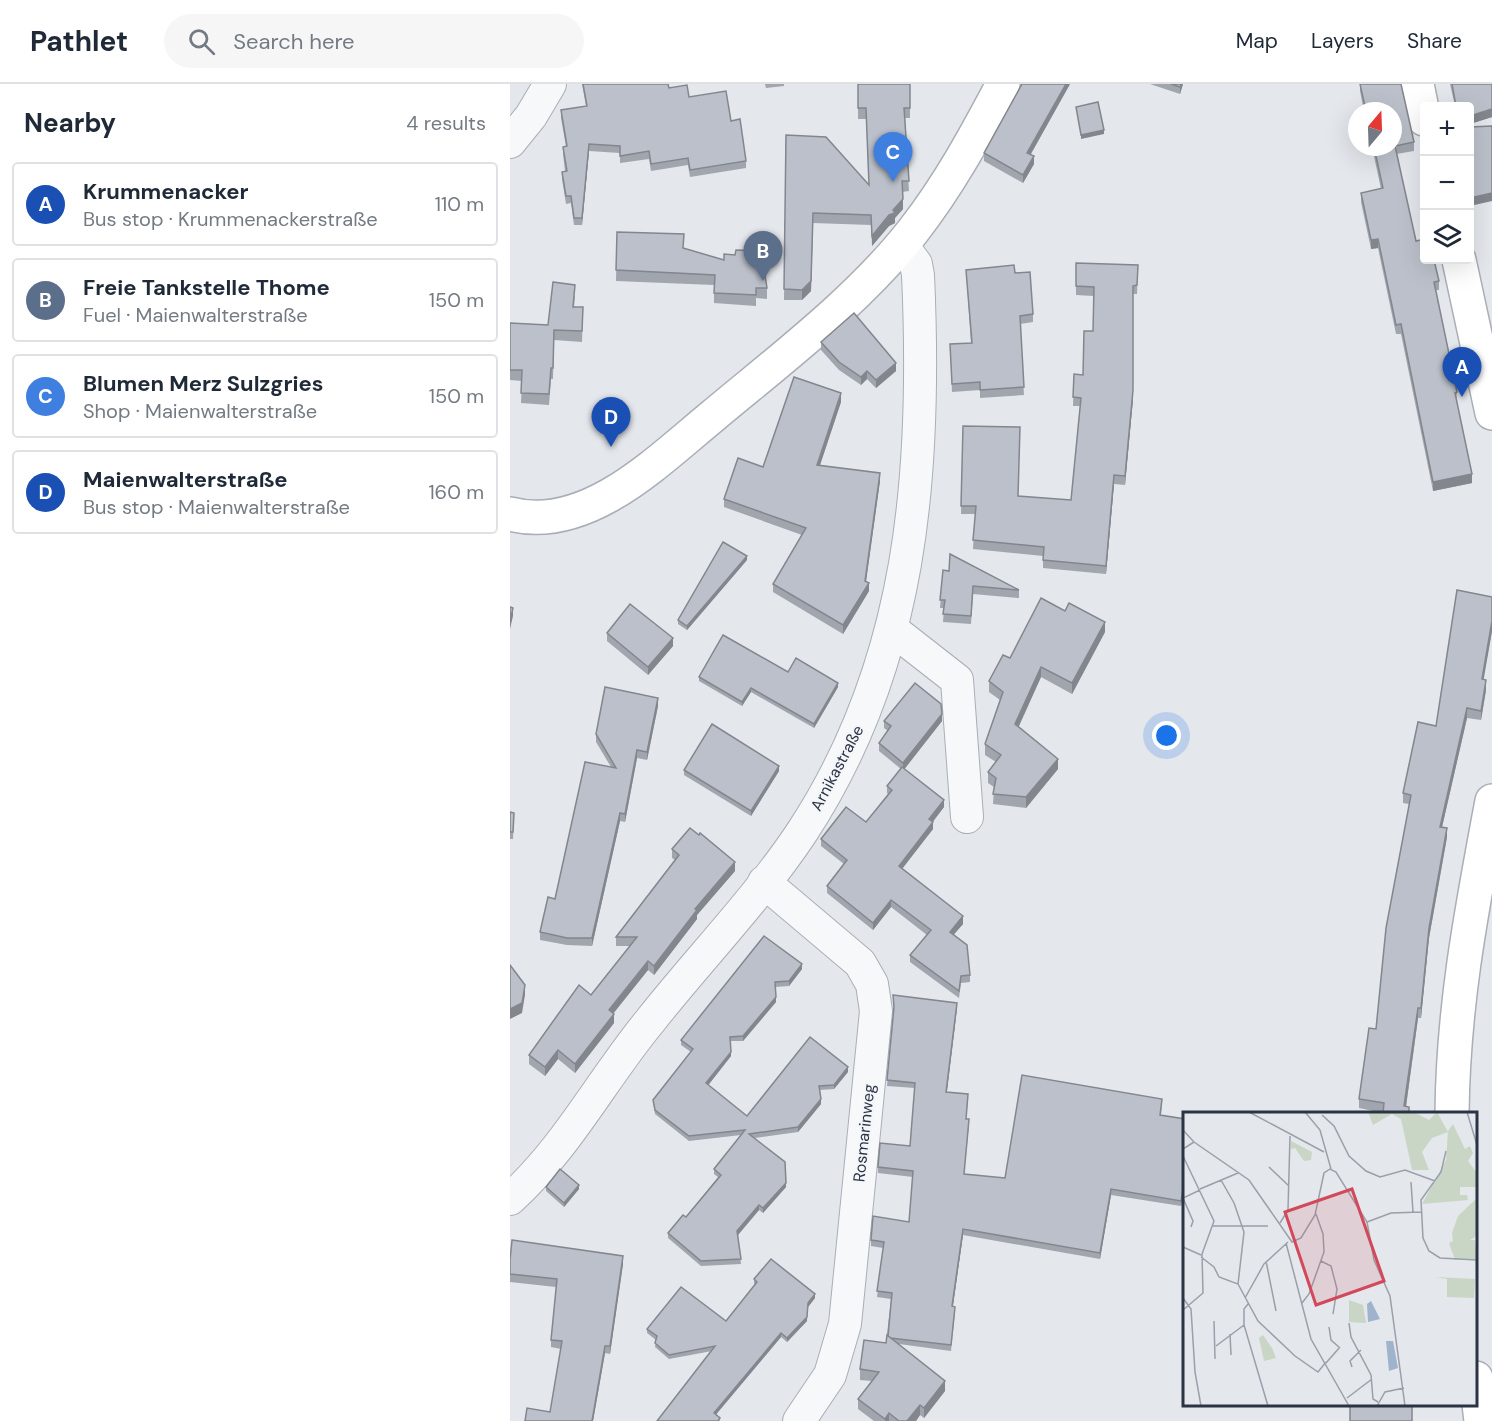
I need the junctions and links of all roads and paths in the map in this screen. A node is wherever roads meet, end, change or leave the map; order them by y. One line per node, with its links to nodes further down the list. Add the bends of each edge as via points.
1 (550, 84): 5 (street, via 531,117)
2 (1003, 84): 6 (main road, via 960,164)
3 (1417, 84): 4 (main road)
4 (1421, 102)
5 (510, 142)
6 (902, 244): 9 (main road, via 858,290 773,365 625,485 566,513 536,518); 10 (street, Arnikastraße, via 916,264 918,275 920,392 914,492)
7 (1460, 264): 8 (main road)
8 (1492, 413)
9 (510, 514)
10 (893, 630): 12 (street, via 957,680); 13 (street, Arnikastraße, via 871,698 840,769 801,833)
11 (1492, 801): 14 (main road, via 1462,962)
12 (967, 817)
13 (764, 882): 15 (street, Arnikastraße, via 635,1039 571,1130); 17 (street, Rosmarinweg, via 860,963 872,984 876,1011 843,1331 830,1374)
14 (1452, 1112)
15 (510, 1198)
16 (1477, 1387): 18 (main road)
17 (799, 1421)
18 (1481, 1421)

